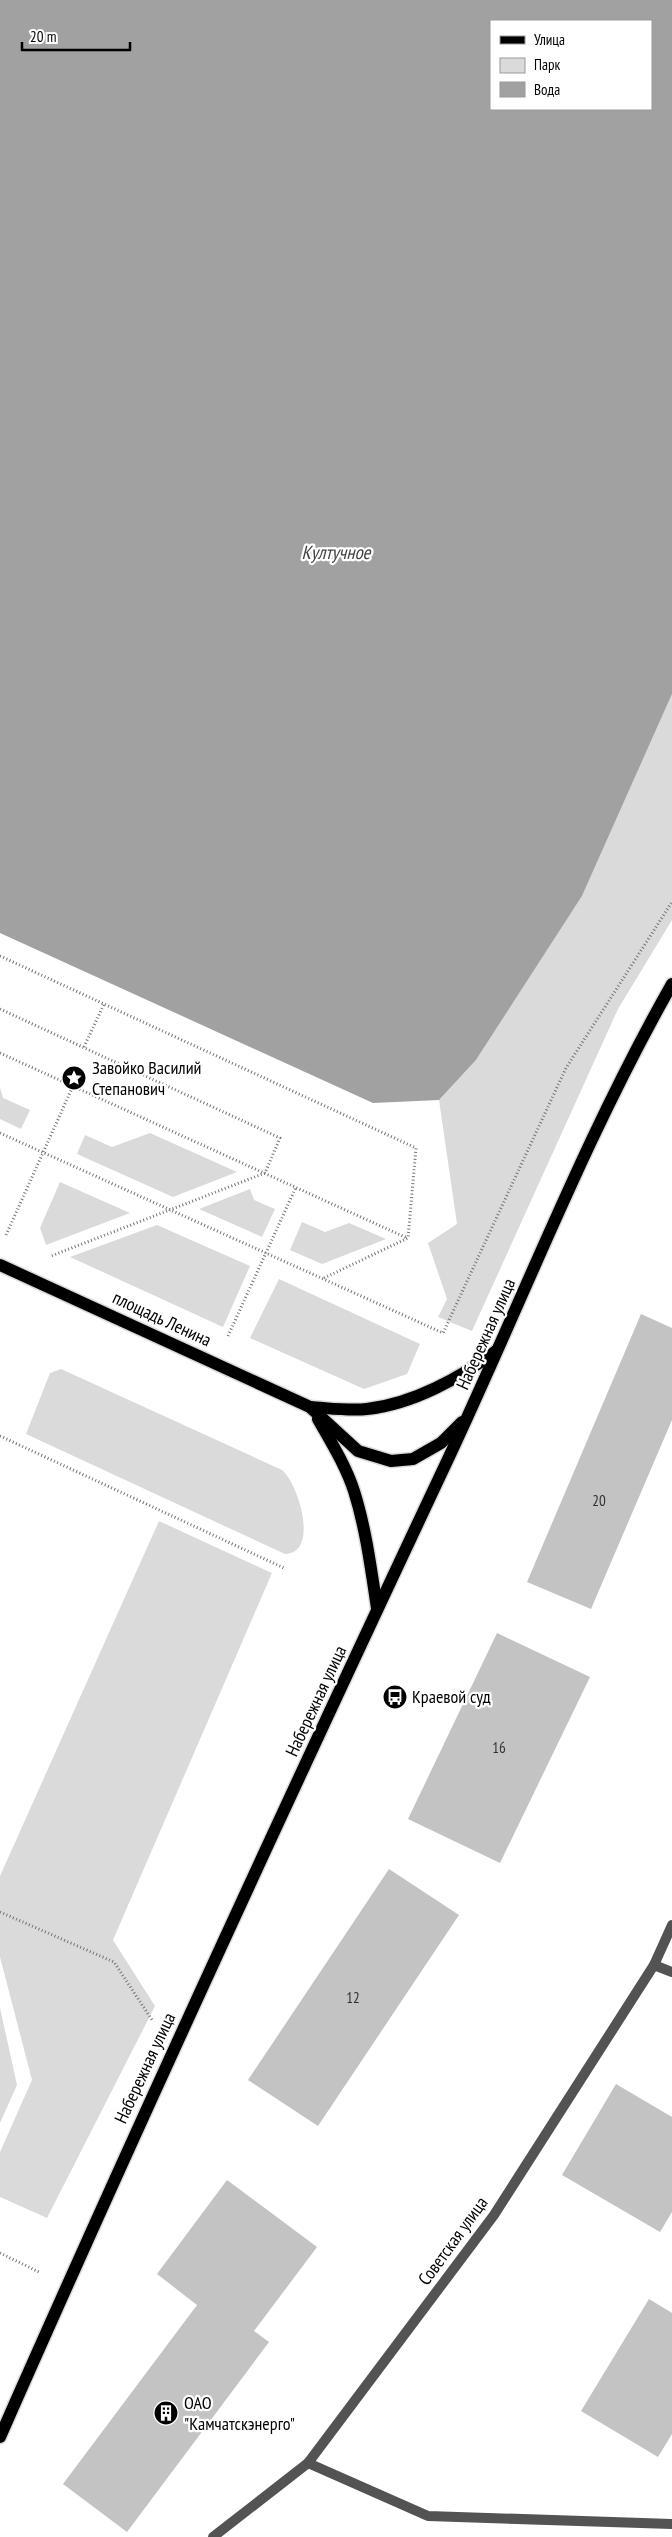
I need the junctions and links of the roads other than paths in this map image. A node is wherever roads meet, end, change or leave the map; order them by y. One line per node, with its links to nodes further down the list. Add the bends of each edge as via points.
1 (672, 984): 3 (main road, Набережная улица, via 621,1079)
2 (0, 1265): 4 (main road, площадь Ленина)
3 (498, 1349): 4 (main road, via 462,1373 407,1400 366,1410); 5 (main road, Набережная улица)
4 (310, 1407): 5 (main road, via 358,1451 391,1461 413,1459 440,1443); 6 (main road, via 334,1446 354,1491)
5 (468, 1416): 6 (main road, Набережная улица)
6 (378, 1608): 10 (main road, Набережная улица, via 131,2140)
7 (672, 1925): 8 (street, Советская улица)
8 (654, 1964): 9 (street); 11 (street, Советская улица, via 494,2215)
9 (672, 1972)
10 (0, 2437)
11 (308, 2464): 12 (street, via 428,2516); 13 (street, Советская улица)
12 (672, 2524)
13 (213, 2537)

